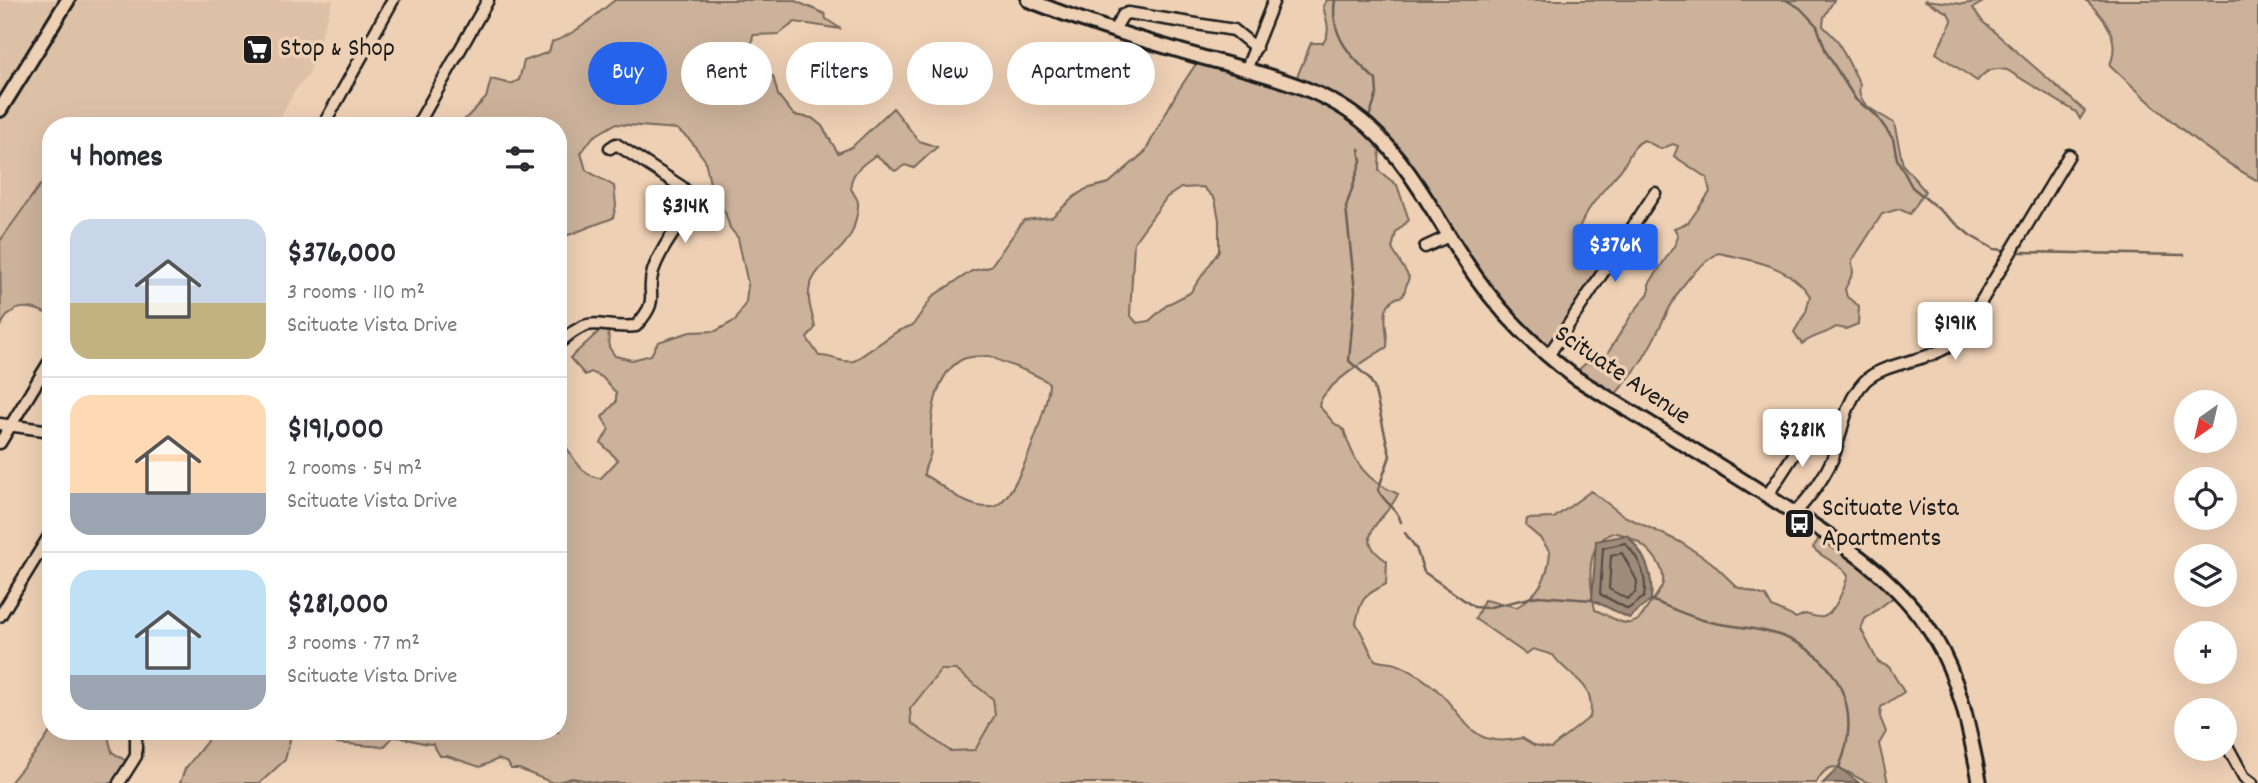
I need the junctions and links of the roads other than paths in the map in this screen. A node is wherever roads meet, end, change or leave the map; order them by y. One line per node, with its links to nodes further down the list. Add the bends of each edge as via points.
1 (68, 0): 9 (main road)
2 (393, 0): 10 (street)
3 (488, 0): 11 (street)
4 (1028, 0): 6 (main road, Scituate Avenue)
5 (1274, 0): 7 (street)
6 (1114, 30): 7 (street, via 1128,13 1234,30); 8 (main road, Scituate Avenue)
7 (1256, 48): 8 (street)
8 (1247, 70): 15 (main road, Scituate Avenue, via 1314,93 1359,119 1402,163)
9 (0, 110)
10 (328, 117)
11 (422, 117)
12 (610, 148): 17 (street, via 616,144 682,187 693,204 652,273 649,311 636,326 591,322)
13 (2069, 155): 26 (street, via 1958,341 1929,357 1880,371 1863,384 1846,407 1828,467)
14 (1656, 193): 18 (street)
15 (1449, 236): 16 (street); 18 (main road, Scituate Avenue, via 1499,307)
16 (1425, 247)
17 (567, 336)
18 (1548, 356): 25 (main road, Scituate Avenue)
19 (42, 374): 21 (street)
20 (0, 424): 21 (street)
21 (12, 425): 23 (street); 24 (street)
22 (1812, 425): 25 (street)
23 (42, 430)
24 (0, 443)
25 (1766, 496): 26 (main road, Scituate Avenue)
26 (1795, 513): 32 (main road, Scituate Avenue, via 1876,568 1934,637 1958,690)
27 (42, 548): 28 (street)
28 (0, 616)
29 (136, 740): 31 (street, via 136,756)
30 (2235, 761): 33 (street)
31 (119, 783)
32 (1980, 783)
33 (2252, 783)

